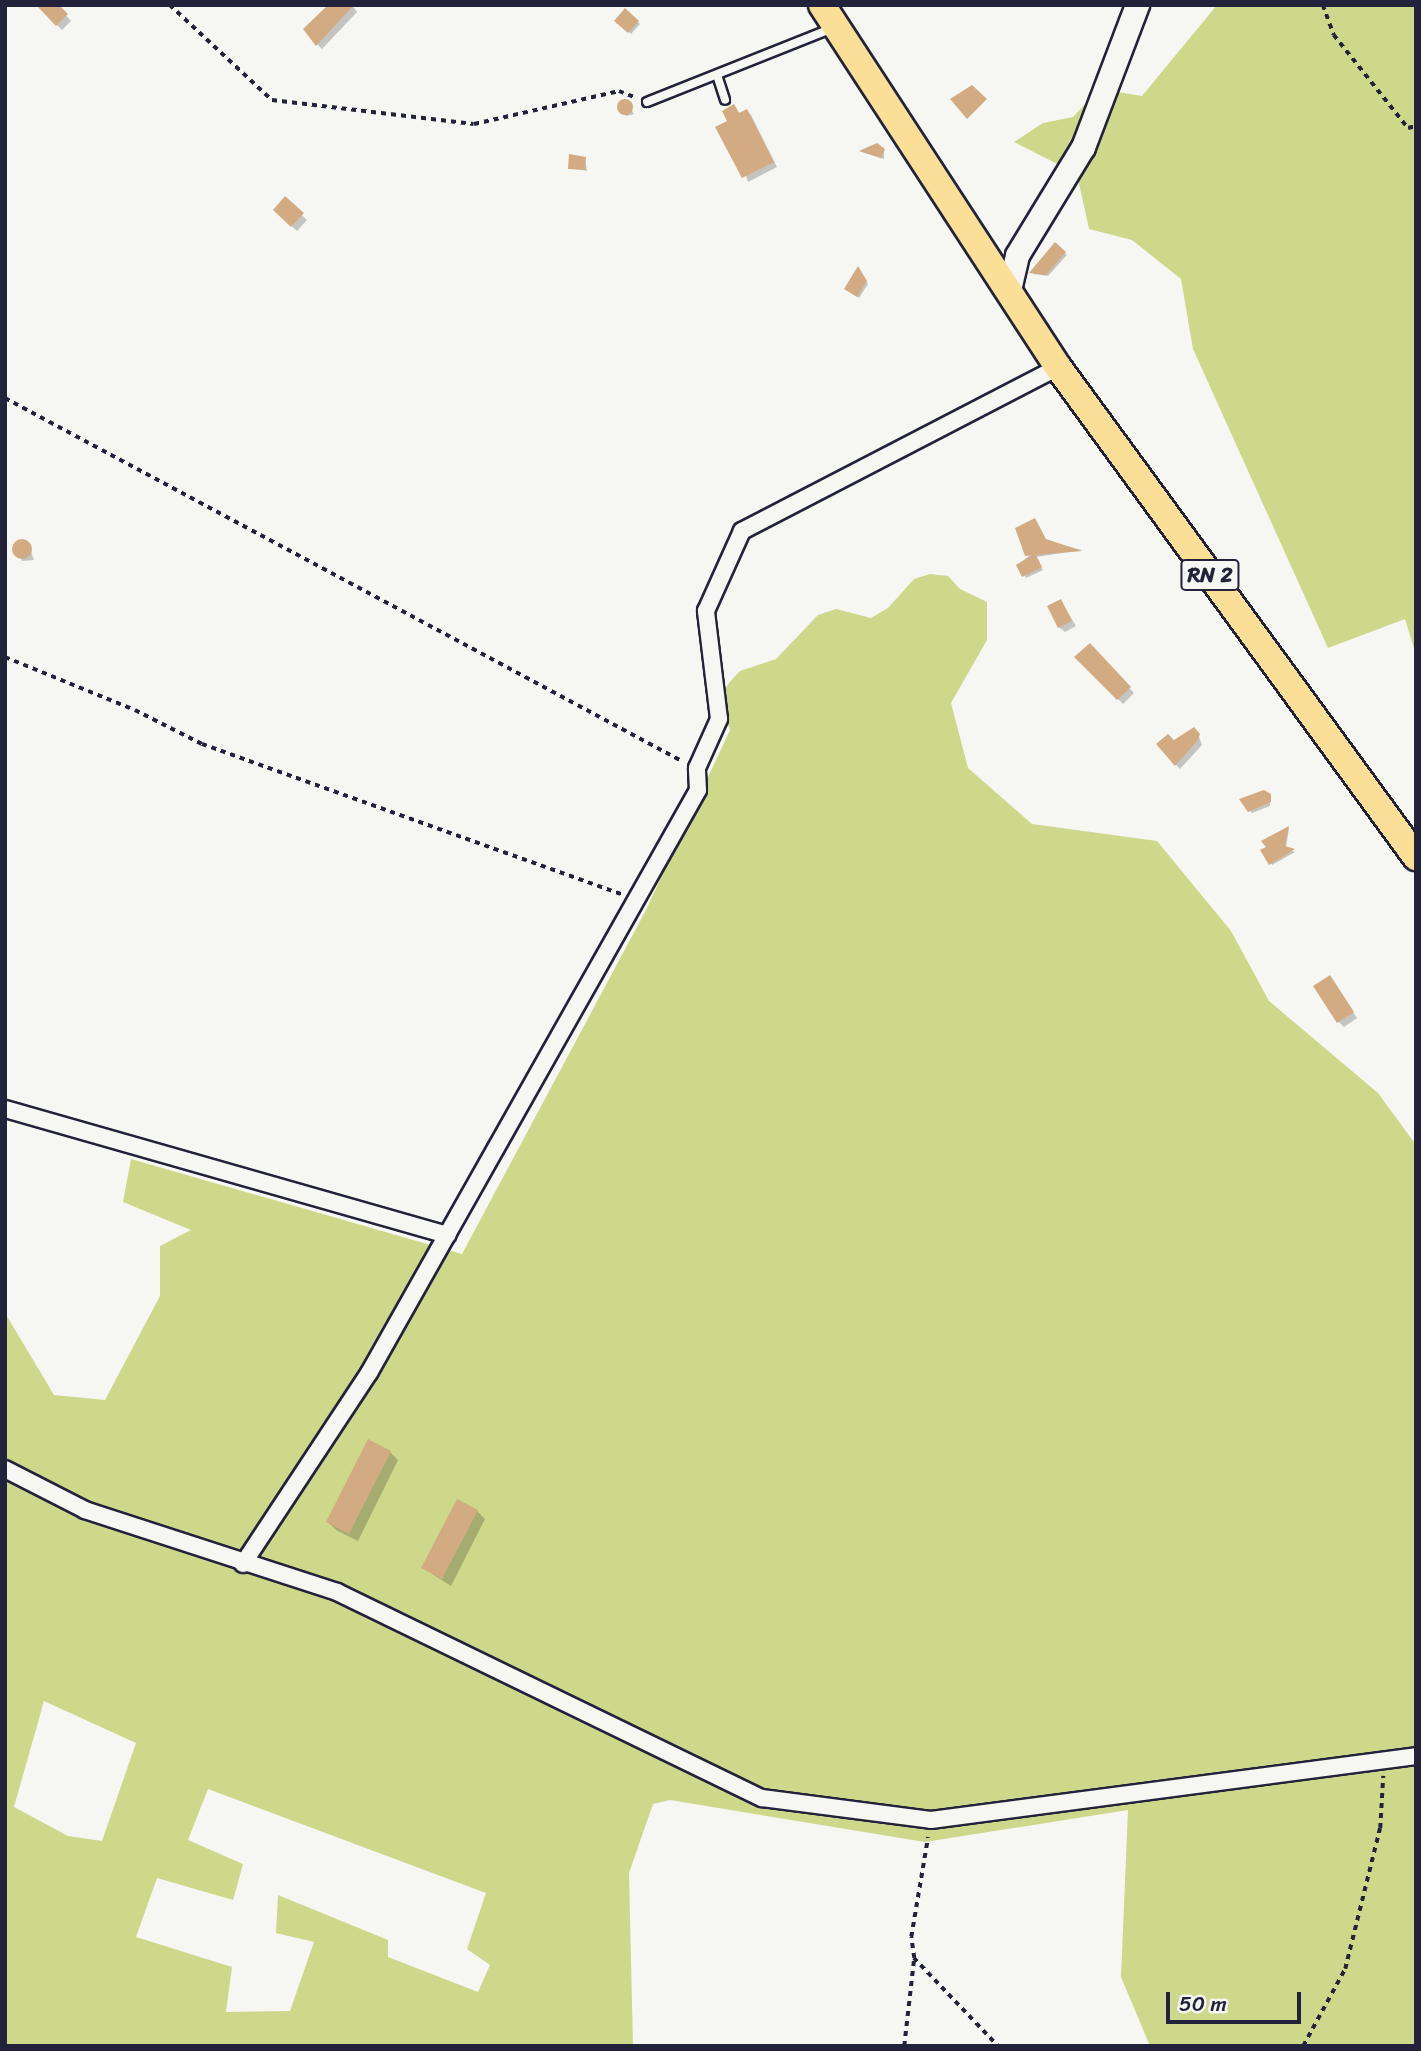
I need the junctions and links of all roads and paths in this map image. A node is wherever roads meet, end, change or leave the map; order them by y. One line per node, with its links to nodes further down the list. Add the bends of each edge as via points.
1 (170, 5): 8 (path, via 272,100 474,124 619,90)
2 (822, 5): 5 (main road, RN 2)
3 (1137, 5): 10 (street, via 1083,147 1017,255)
4 (1323, 5): 9 (path, via 1334,35 1408,128)
5 (836, 27): 6 (lane); 10 (main road, RN 2)
6 (716, 75): 7 (lane); 8 (lane)
7 (725, 100)
8 (647, 102)
9 (1416, 126)
10 (1009, 290): 11 (main road, RN 2)
11 (1058, 368): 14 (street, via 742,531 706,611 719,719); 15 (main road, RN 2)
12 (5, 398): 14 (path)
13 (5, 657): 16 (path, via 135,710 202,744)
14 (697, 768): 16 (street, via 698,790)
15 (1416, 857)
16 (634, 899): 18 (street)
17 (5, 1110): 18 (street)
18 (447, 1235): 20 (street, via 369,1373)
19 (5, 1469): 20 (street, via 85,1510)
20 (243, 1564): 23 (street, via 337,1592 762,1798)
21 (1416, 1756): 22 (street)
22 (1384, 1760): 23 (street); 27 (path, via 1380,1828 1345,1969)
23 (931, 1820): 24 (path, via 911,1937)
24 (914, 1958): 25 (path); 26 (path)
25 (904, 2046)
26 (998, 2046)
27 (1303, 2046)

